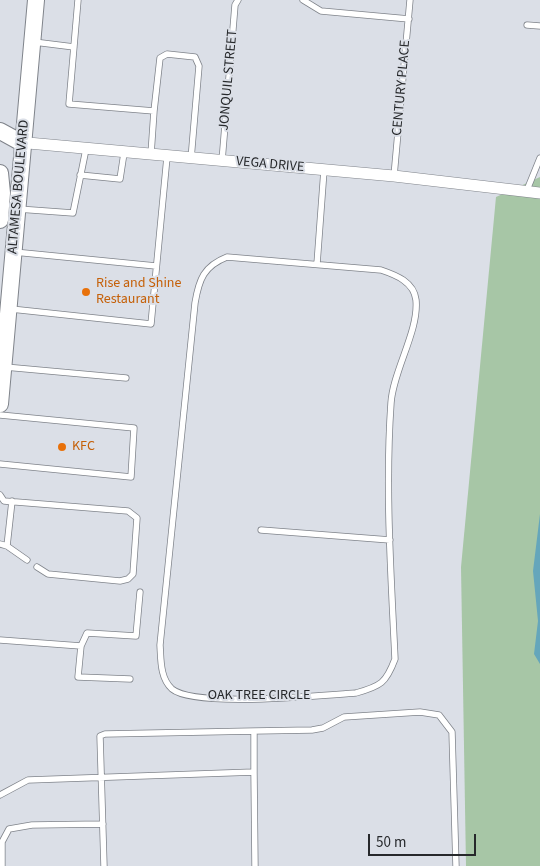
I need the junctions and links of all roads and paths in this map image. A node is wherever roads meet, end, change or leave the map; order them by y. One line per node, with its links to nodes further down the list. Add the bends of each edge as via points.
1 (36, 0): 9 (main road, ALTAMESA BOULEVARD)
2 (78, 0): 10 (lane)
3 (238, 0): 21 (lane, JONQUIL STREET)
4 (303, 0): 6 (lane, via 321,11)
5 (410, 0): 6 (lane, CENTURY PLACE)
6 (409, 19): 25 (lane, CENTURY PLACE)
7 (527, 25): 8 (lane)
8 (540, 26)
9 (32, 42): 10 (lane); 14 (main road, ALTAMESA BOULEVARD)
10 (74, 46): 11 (lane, via 69,104)
11 (154, 111): 17 (lane); 20 (lane, via 160,58 167,54 195,57 199,66)
12 (0, 131): 14 (main road)
13 (0, 140): 14 (street, VEGA DRIVE)
14 (22, 143): 15 (street, VEGA DRIVE); 28 (main road, ALTAMESA BOULEVARD)
15 (86, 149): 16 (street, VEGA DRIVE); 24 (lane)
16 (124, 153): 17 (street, VEGA DRIVE); 24 (lane, via 120,179)
17 (151, 155): 18 (street, VEGA DRIVE)
18 (167, 157): 20 (street, VEGA DRIVE); 32 (lane)
19 (540, 158): 26 (lane)
20 (191, 159): 21 (street, VEGA DRIVE)
21 (222, 161): 22 (street, VEGA DRIVE)
22 (324, 170): 25 (street, VEGA DRIVE); 31 (lane)
23 (0, 173): 29 (main road)
24 (80, 175): 28 (lane, via 73,213)
25 (394, 176): 26 (street, VEGA DRIVE)
26 (527, 190): 27 (street, VEGA DRIVE)
27 (540, 193)
28 (17, 209): 30 (main road, ALTAMESA BOULEVARD)
29 (0, 220)
30 (14, 252): 32 (lane); 34 (main road, ALTAMESA BOULEVARD)
31 (317, 264): 44 (lane, OAK TREE CIRCLE, via 381,270 404,279 414,293 414,319 391,401); 44 (lane, OAK TREE CIRCLE, via 227,257 207,267 197,289 160,645 166,682 182,694 224,699 347,694 376,687 390,673 395,659)
32 (156, 266): 35 (lane, via 150,324)
33 (0, 267): 34 (main road)
34 (11, 282): 35 (main road, ALTAMESA BOULEVARD)
35 (9, 309): 36 (main road, ALTAMESA BOULEVARD)
36 (3, 366): 37 (lane); 38 (main road, ALTAMESA BOULEVARD)
37 (126, 378)
38 (0, 404)
39 (0, 415): 40 (lane, via 134,428 131,477)
40 (0, 464)
41 (0, 495): 42 (lane, via 4,501)
42 (12, 502): 45 (lane); 47 (lane, via 128,511 137,518 133,574 128,579 48,574)
43 (261, 530): 44 (lane)
44 (390, 540)
45 (3, 545): 46 (lane)
46 (27, 560)
47 (37, 567)
48 (140, 592): 50 (lane, via 136,636 87,633)
49 (0, 642): 50 (lane)
50 (80, 646): 51 (lane, via 78,677)
51 (130, 679)
52 (254, 731): 53 (lane); 54 (lane, via 105,734 100,736); 60 (lane, via 312,730 344,717 420,712 439,715 452,732)
53 (254, 772): 54 (lane); 59 (lane)
54 (101, 777): 55 (lane, via 28,780); 56 (lane)
55 (0, 795)
56 (103, 824): 57 (lane, via 32,825 9,829 2,842); 58 (lane)
57 (2, 866)
58 (104, 866)
59 (255, 866)
60 (456, 866)

